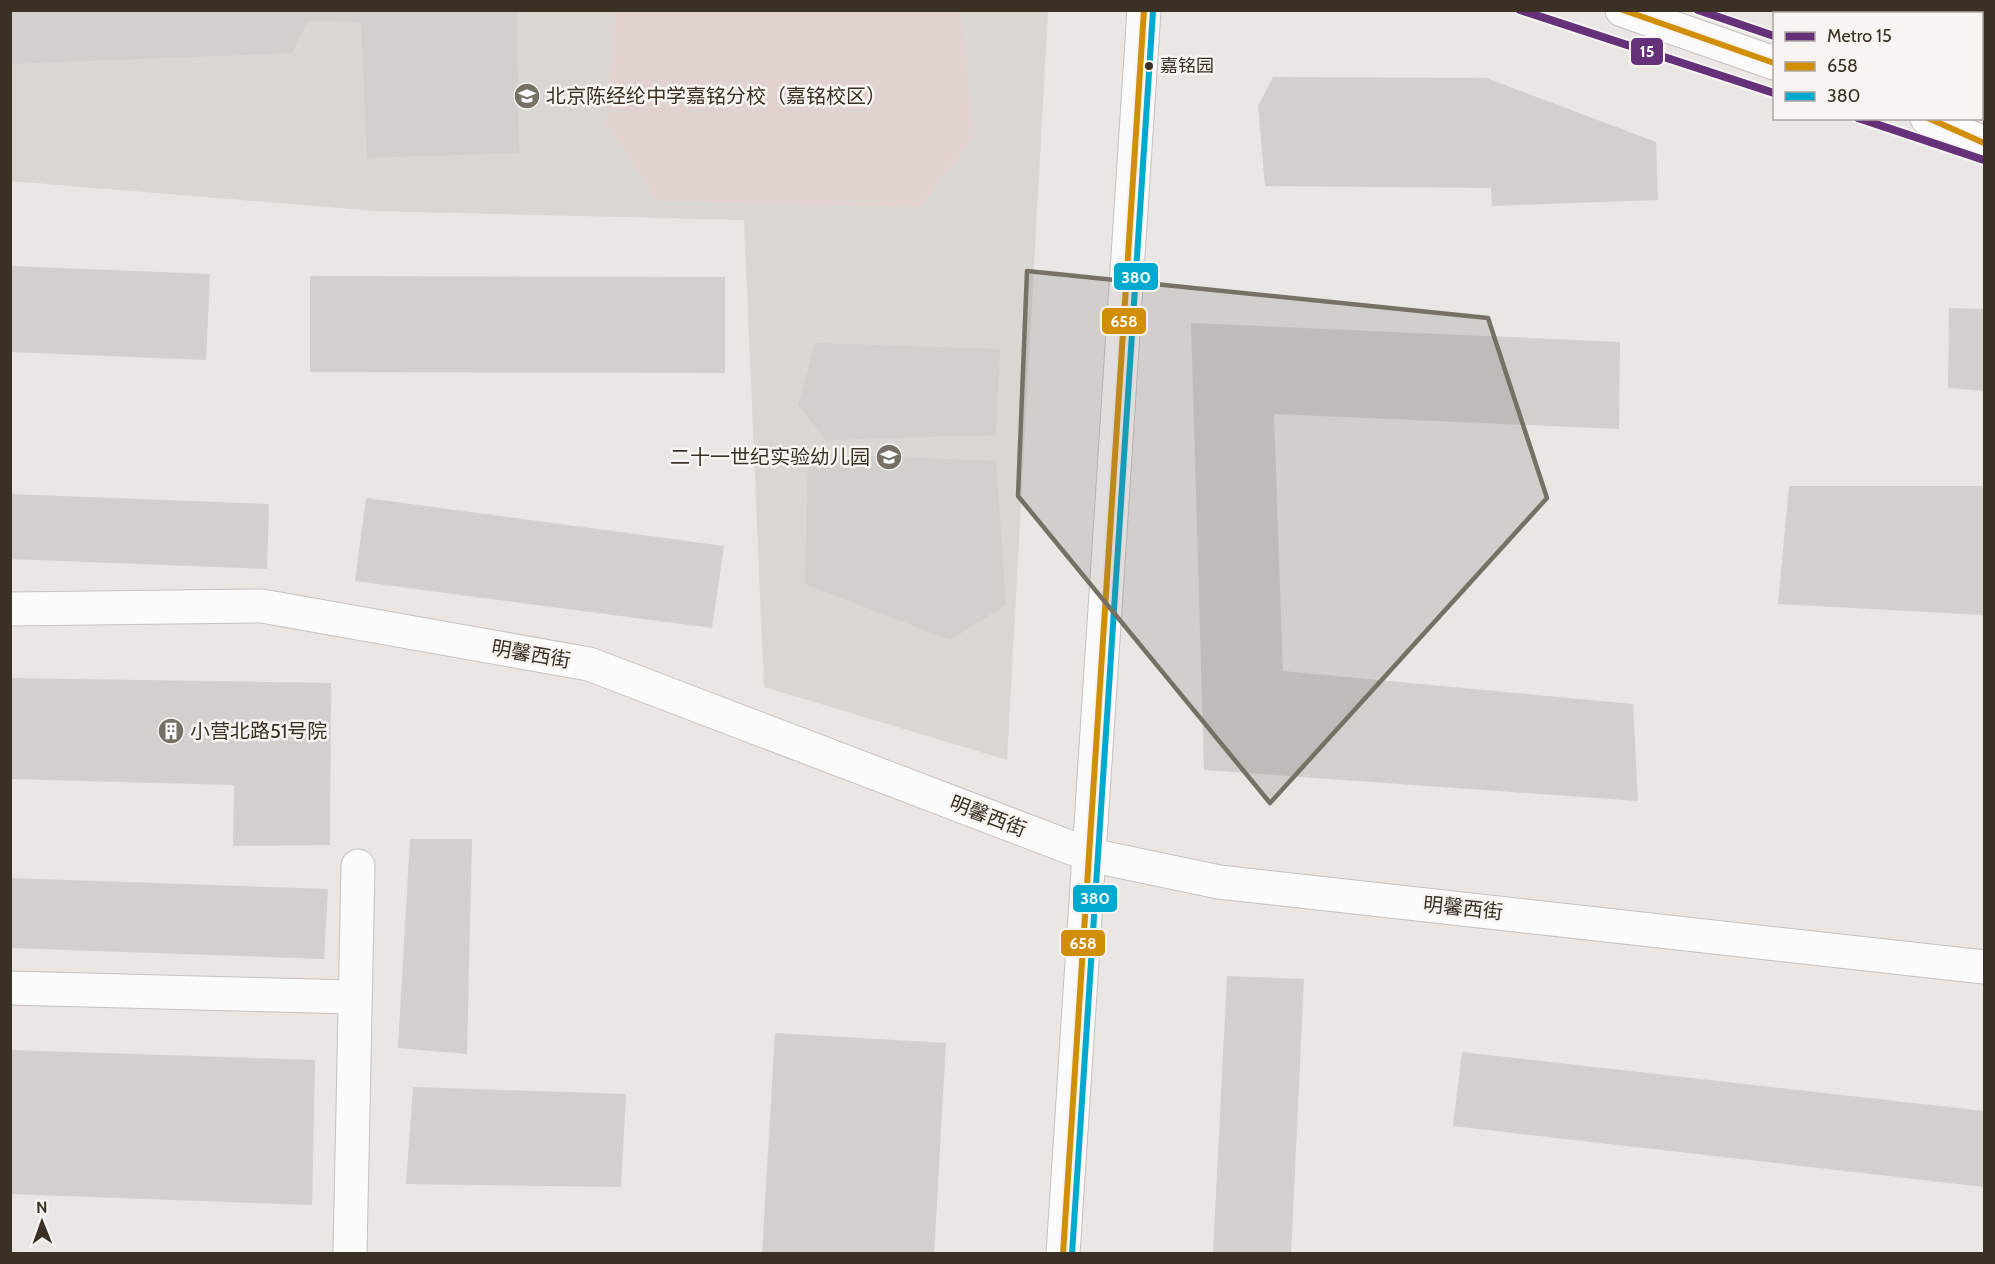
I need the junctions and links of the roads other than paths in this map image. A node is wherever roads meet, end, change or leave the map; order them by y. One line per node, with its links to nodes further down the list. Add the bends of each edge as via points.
1 (1144, 10): 7 (street)
2 (1622, 10): 3 (street)
3 (1773, 63)
4 (1932, 120): 5 (street)
5 (1984, 143)
6 (10, 609): 7 (street, 明馨西街, via 262,606 589,664)
7 (1090, 855): 9 (street, 明馨西街, via 1220,882); 13 (street)
8 (358, 866): 11 (street)
9 (1984, 967)
10 (10, 988): 11 (street)
11 (354, 997): 12 (street)
12 (350, 1254)
13 (1063, 1254)

